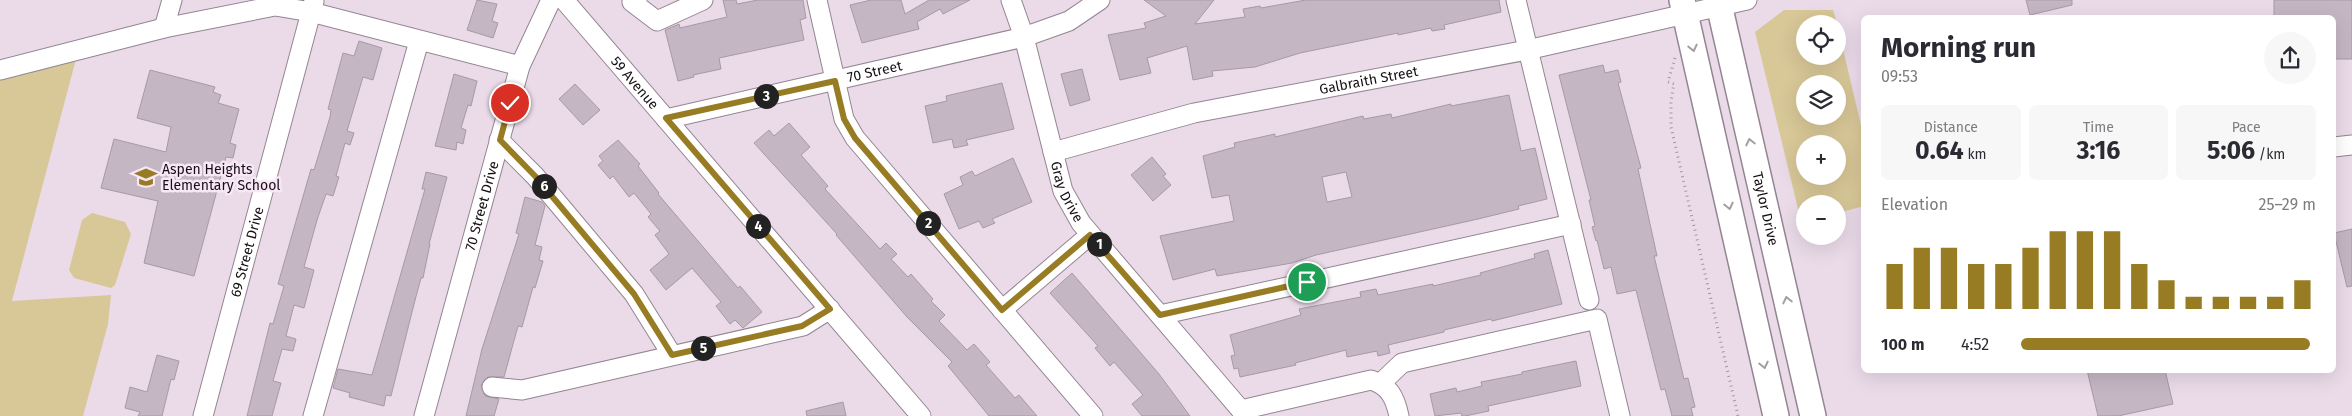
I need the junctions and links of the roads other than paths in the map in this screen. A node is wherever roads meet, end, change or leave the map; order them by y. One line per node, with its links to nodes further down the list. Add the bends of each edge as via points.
1 (172, 0): 14 (street)
2 (551, 0): 18 (street, 70 Street Drive)
3 (564, 0): 21 (street, 59 Avenue)
4 (637, 0): 5 (street, via 632,2 657,20)
5 (703, 0)
6 (817, 0): 20 (street)
7 (1011, 0): 15 (street, Gray Drive)
8 (1100, 0): 15 (street, 70 Street, via 1069,21)
9 (1516, 0): 17 (street)
10 (1747, 0): 11 (street, Galbraith Street)
11 (1718, 3): 13 (street, Galbraith Street); 44 (main road, Taylor Drive, one-way to 11)
12 (312, 6): 14 (street, via 275,6); 16 (street); 36 (street, 69 Street Drive)
13 (1684, 7): 17 (street, Galbraith Street); 43 (main road, one-way to 43)
14 (164, 28): 19 (street)
15 (1024, 38): 20 (street, 70 Street); 25 (street, Gray Drive)
16 (419, 41): 18 (street); 37 (street)
17 (1527, 50): 25 (street, Galbraith Street, via 1194,113); 26 (street)
18 (520, 66): 22 (street, 70 Street Drive)
19 (0, 70)
20 (835, 81): 21 (street, 70 Street); 30 (street, via 844,119 855,138)
21 (666, 118): 29 (street, 59 Avenue)
22 (500, 140): 32 (street, via 535,176 634,294); 38 (street, 70 Street Drive)
23 (2352, 144): 24 (street)
24 (2336, 148)
25 (1053, 152): 27 (street, Gray Drive, via 1063,191)
26 (1571, 224): 28 (street); 31 (street)
27 (1090, 235): 30 (street); 31 (street, Gray Drive)
28 (1589, 300)
29 (830, 309): 32 (street, via 802,326); 39 (street, 59 Avenue)
30 (1002, 310): 40 (street)
31 (1160, 315): 35 (street, Gray Drive)
32 (672, 355): 34 (street, via 522,390)
33 (1381, 383): 35 (street, Gray Drive, via 1363,380); 41 (street, via 1392,393); 42 (street, via 1402,362 1597,319)
34 (492, 387)
35 (1243, 413)
36 (203, 416)
37 (313, 416)
38 (424, 416)
39 (921, 416)
40 (1093, 416)
41 (1399, 416)
42 (1620, 416)
43 (1776, 416)
44 (1814, 416)

